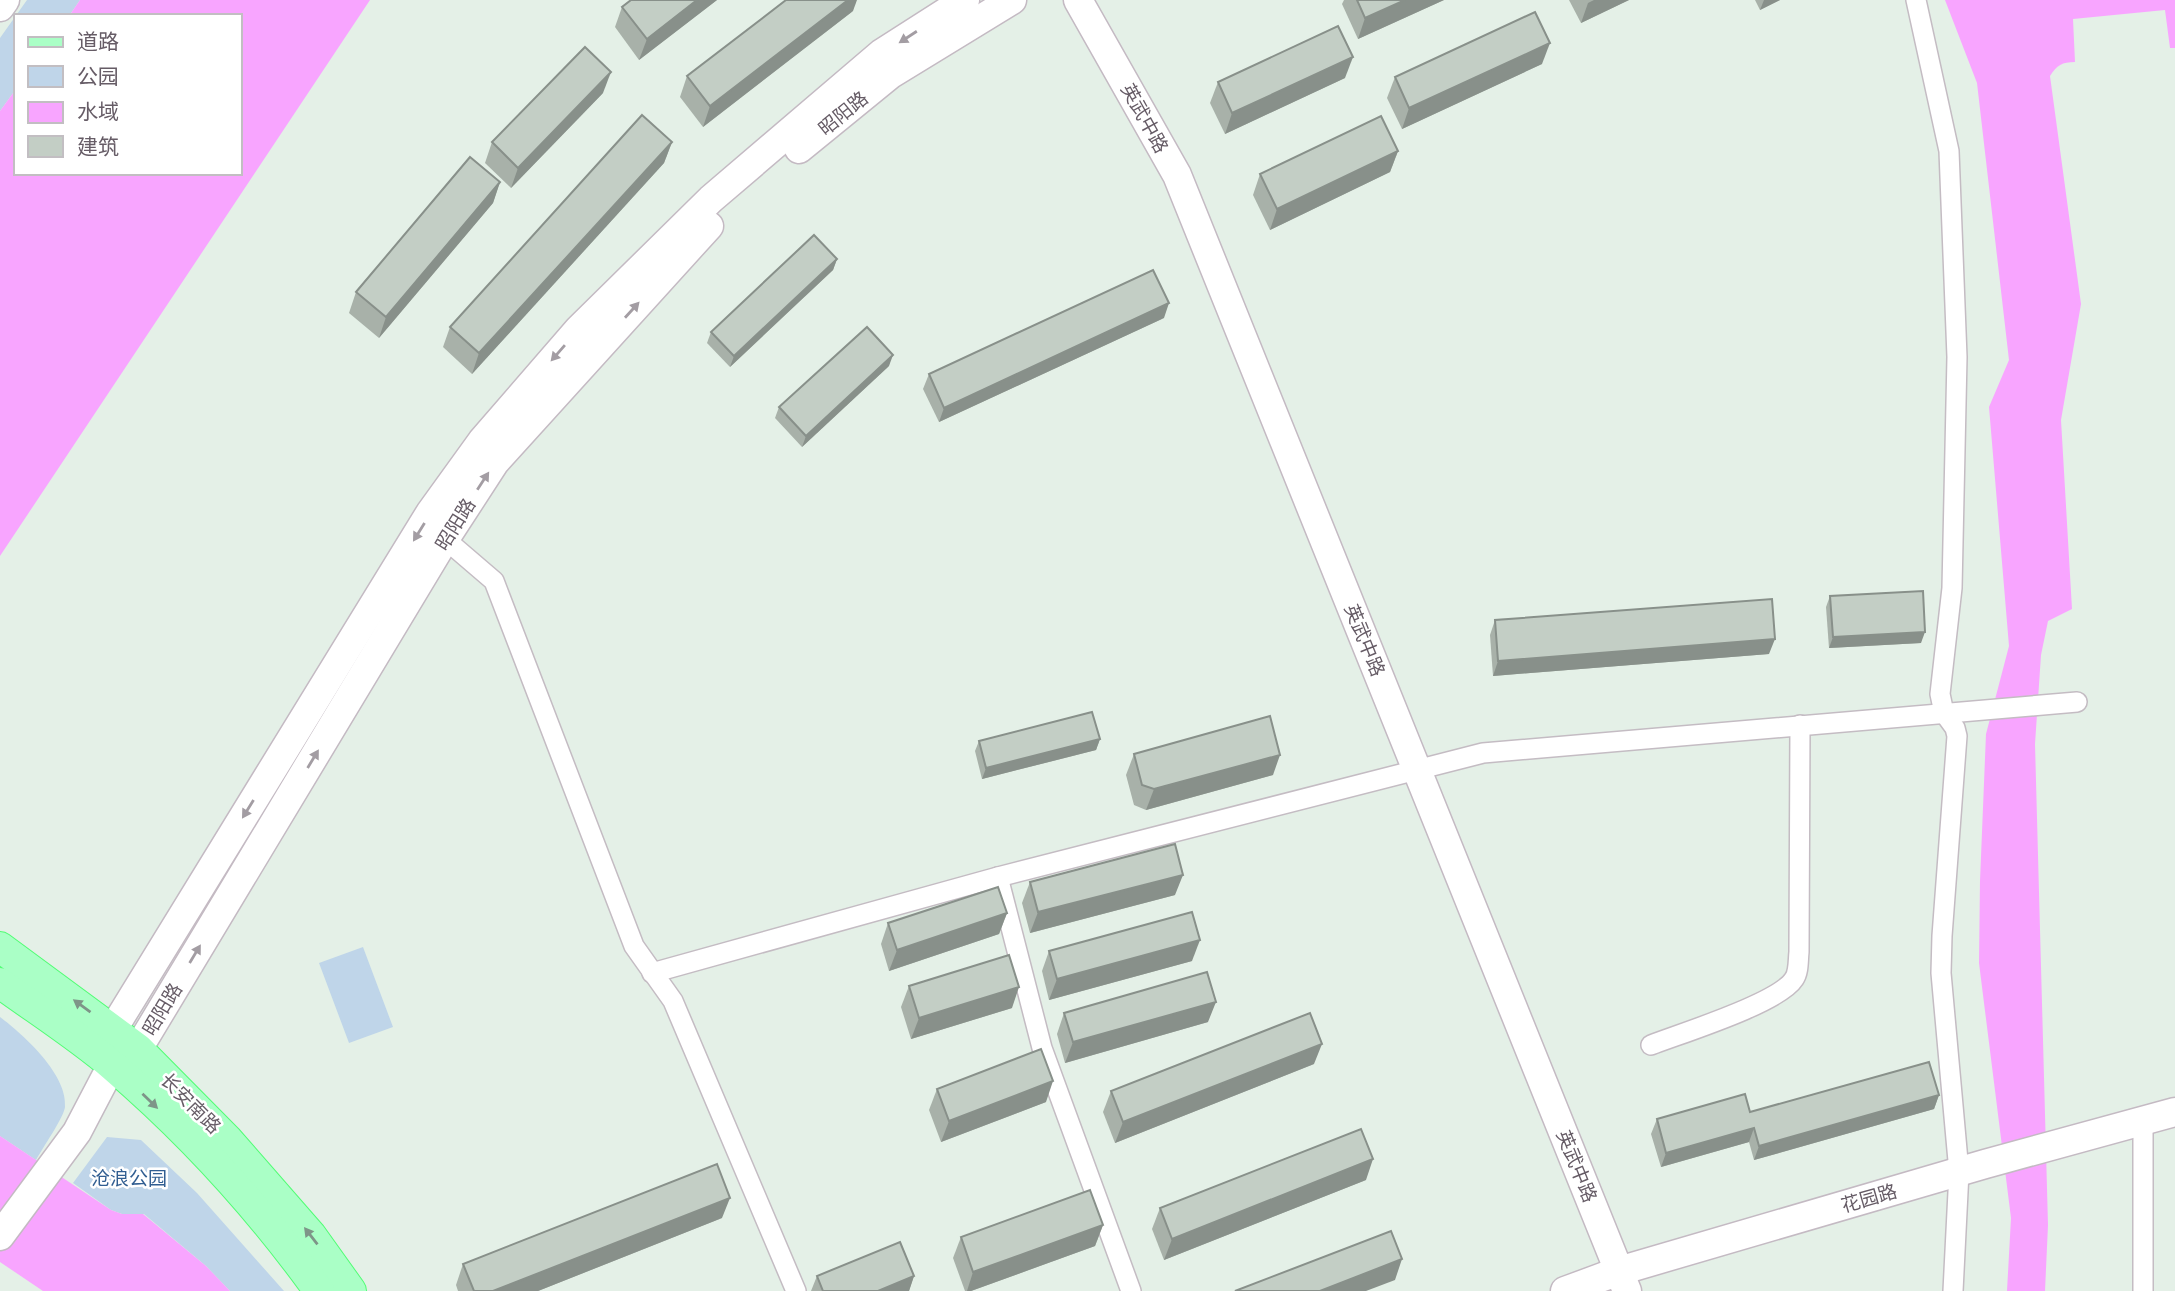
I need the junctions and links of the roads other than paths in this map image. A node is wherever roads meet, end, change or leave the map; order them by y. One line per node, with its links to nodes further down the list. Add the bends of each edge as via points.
1 (5, 0): 6 (main road)
2 (965, 0): 16 (main road, 昭阳路, one-way to 16, via 882,53 711,199 579,329 482,441 430,513)
3 (1012, 0): 7 (main road, 昭阳路, one-way to 3, via 495,462 720,214 891,74)
4 (1078, 0): 11 (main road, 英武中路, via 1177,175)
5 (1916, 0): 9 (street, via 1949,151 1956,357 1951,588 1940,694)
6 (0, 7)
7 (445, 540): 14 (street, via 494,581 634,946); 18 (main road, 昭阳路, one-way to 7)
8 (2077, 702): 9 (street)
9 (1950, 712): 10 (street); 22 (street, via 1957,736 1941,973)
10 (1800, 725): 11 (street, via 1483,753); 17 (street, via 1796,977 1785,990)
11 (1418, 770): 12 (street); 24 (main road, 英武中路)
12 (998, 877): 14 (street); 28 (street, via 1042,1048)
13 (4, 950): 16 (main road, 长安南路, one-way to 13)
14 (653, 973): 27 (street, via 673,1001)
15 (0, 983): 19 (main road, 长安南路)
16 (113, 1029): 18 (main road, 长安南路); 19 (main road, 昭阳路)
17 (1651, 1045)
18 (138, 1049): 19 (main road, 昭阳路); 26 (main road, 长安南路, one-way to 18, via 311,1236 228,1140)
19 (112, 1065): 23 (main road, via 77,1132); 25 (main road, 长安南路, one-way to 25, via 211,1160)
20 (2175, 1112): 21 (main road, 花园路)
21 (2143, 1122): 22 (main road, 花园路); 31 (street)
22 (1972, 1168): 24 (main road, 花园路); 30 (street)
23 (0, 1236)
24 (1623, 1281): 29 (main road, 花园路)
25 (319, 1291)
26 (351, 1291)
27 (796, 1291)
28 (1131, 1291)
29 (1565, 1291)
30 (1953, 1291)
31 (2143, 1291)

